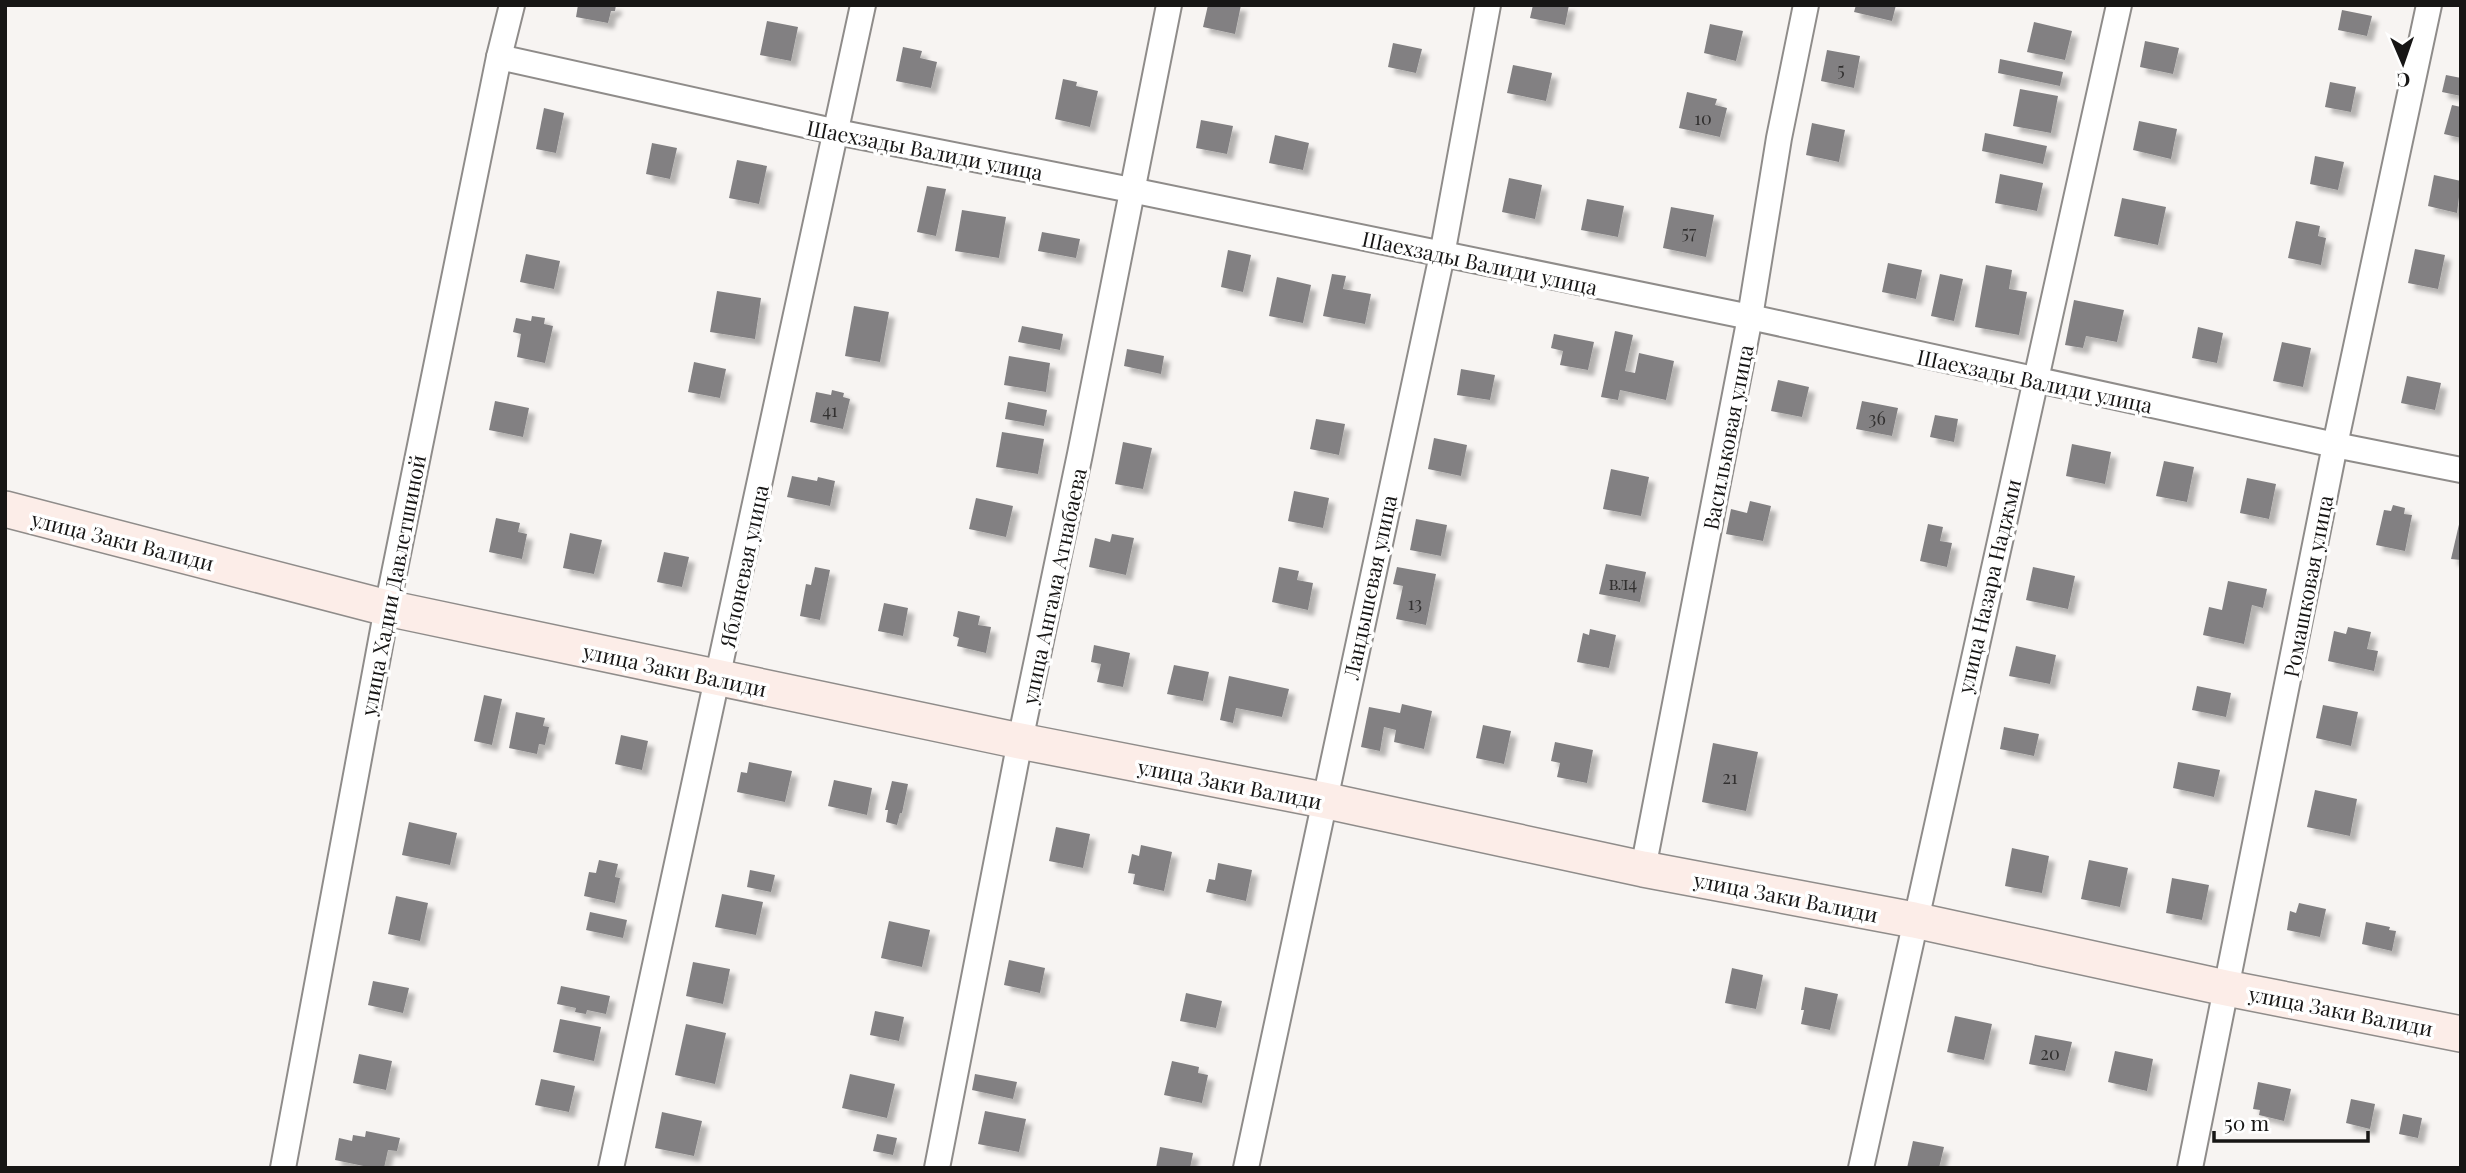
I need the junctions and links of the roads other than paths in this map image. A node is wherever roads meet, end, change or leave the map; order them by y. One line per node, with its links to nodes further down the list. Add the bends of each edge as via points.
1 (512, 5): 8 (street, улица Хадии Давлетшиной)
2 (863, 5): 9 (street, Яблоневая улица)
3 (1169, 5): 10 (street, улица Ангама Атнабаева)
4 (1488, 5): 11 (street, Ландышевая улица)
5 (1806, 5): 12 (street, Васильковая улица, via 1779,138)
6 (2119, 5): 13 (street, улица Назара Наджми)
7 (2429, 5): 14 (street, Ромашковая улица)
8 (499, 57): 9 (street, Шаехзады Валиди улица); 17 (street, улица Хадии Давлетшиной)
9 (837, 132): 10 (street, Шаехзады Валиди улица); 18 (street, Яблоневая улица)
10 (1131, 190): 11 (street, Шаехзады Валиди улица); 19 (street, улица Ангама Атнабаева)
11 (1442, 255): 12 (street, Шаехзады Валиди улица); 20 (street, Ландышевая улица)
12 (1751, 317): 13 (street, Шаехзады Валиди улица); 21 (street, Васильковая улица)
13 (2034, 380): 14 (street, Шаехзады Валиди улица); 22 (street, улица Назара Наджми)
14 (2335, 445): 15 (street, Шаехзады Валиди улица); 23 (street, Ромашковая улица)
15 (2461, 470)
16 (5, 509): 17 (street, улица Заки Валиди)
17 (387, 608): 18 (street, улица Заки Валиди); 25 (street, улица Хадии Давлетшиной)
18 (719, 678): 19 (street, улица Заки Валиди); 26 (street, Яблоневая улица)
19 (1020, 741): 20 (street, улица Заки Валиди); 27 (street, улица Ангама Атнабаева)
20 (1323, 800): 21 (street, улица Заки Валиди); 28 (street, Ландышевая улица)
21 (1643, 869): 22 (street, улица Заки Валиди)
22 (1914, 920): 23 (street, улица Заки Валиди); 29 (street, улица Назара Наджми)
23 (2226, 988): 24 (street, улица Заки Валиди); 30 (street, Ромашковая улица)
24 (2461, 1034)
25 (282, 1168)
26 (611, 1168)
27 (937, 1168)
28 (1246, 1168)
29 (1861, 1168)
30 (2190, 1168)

